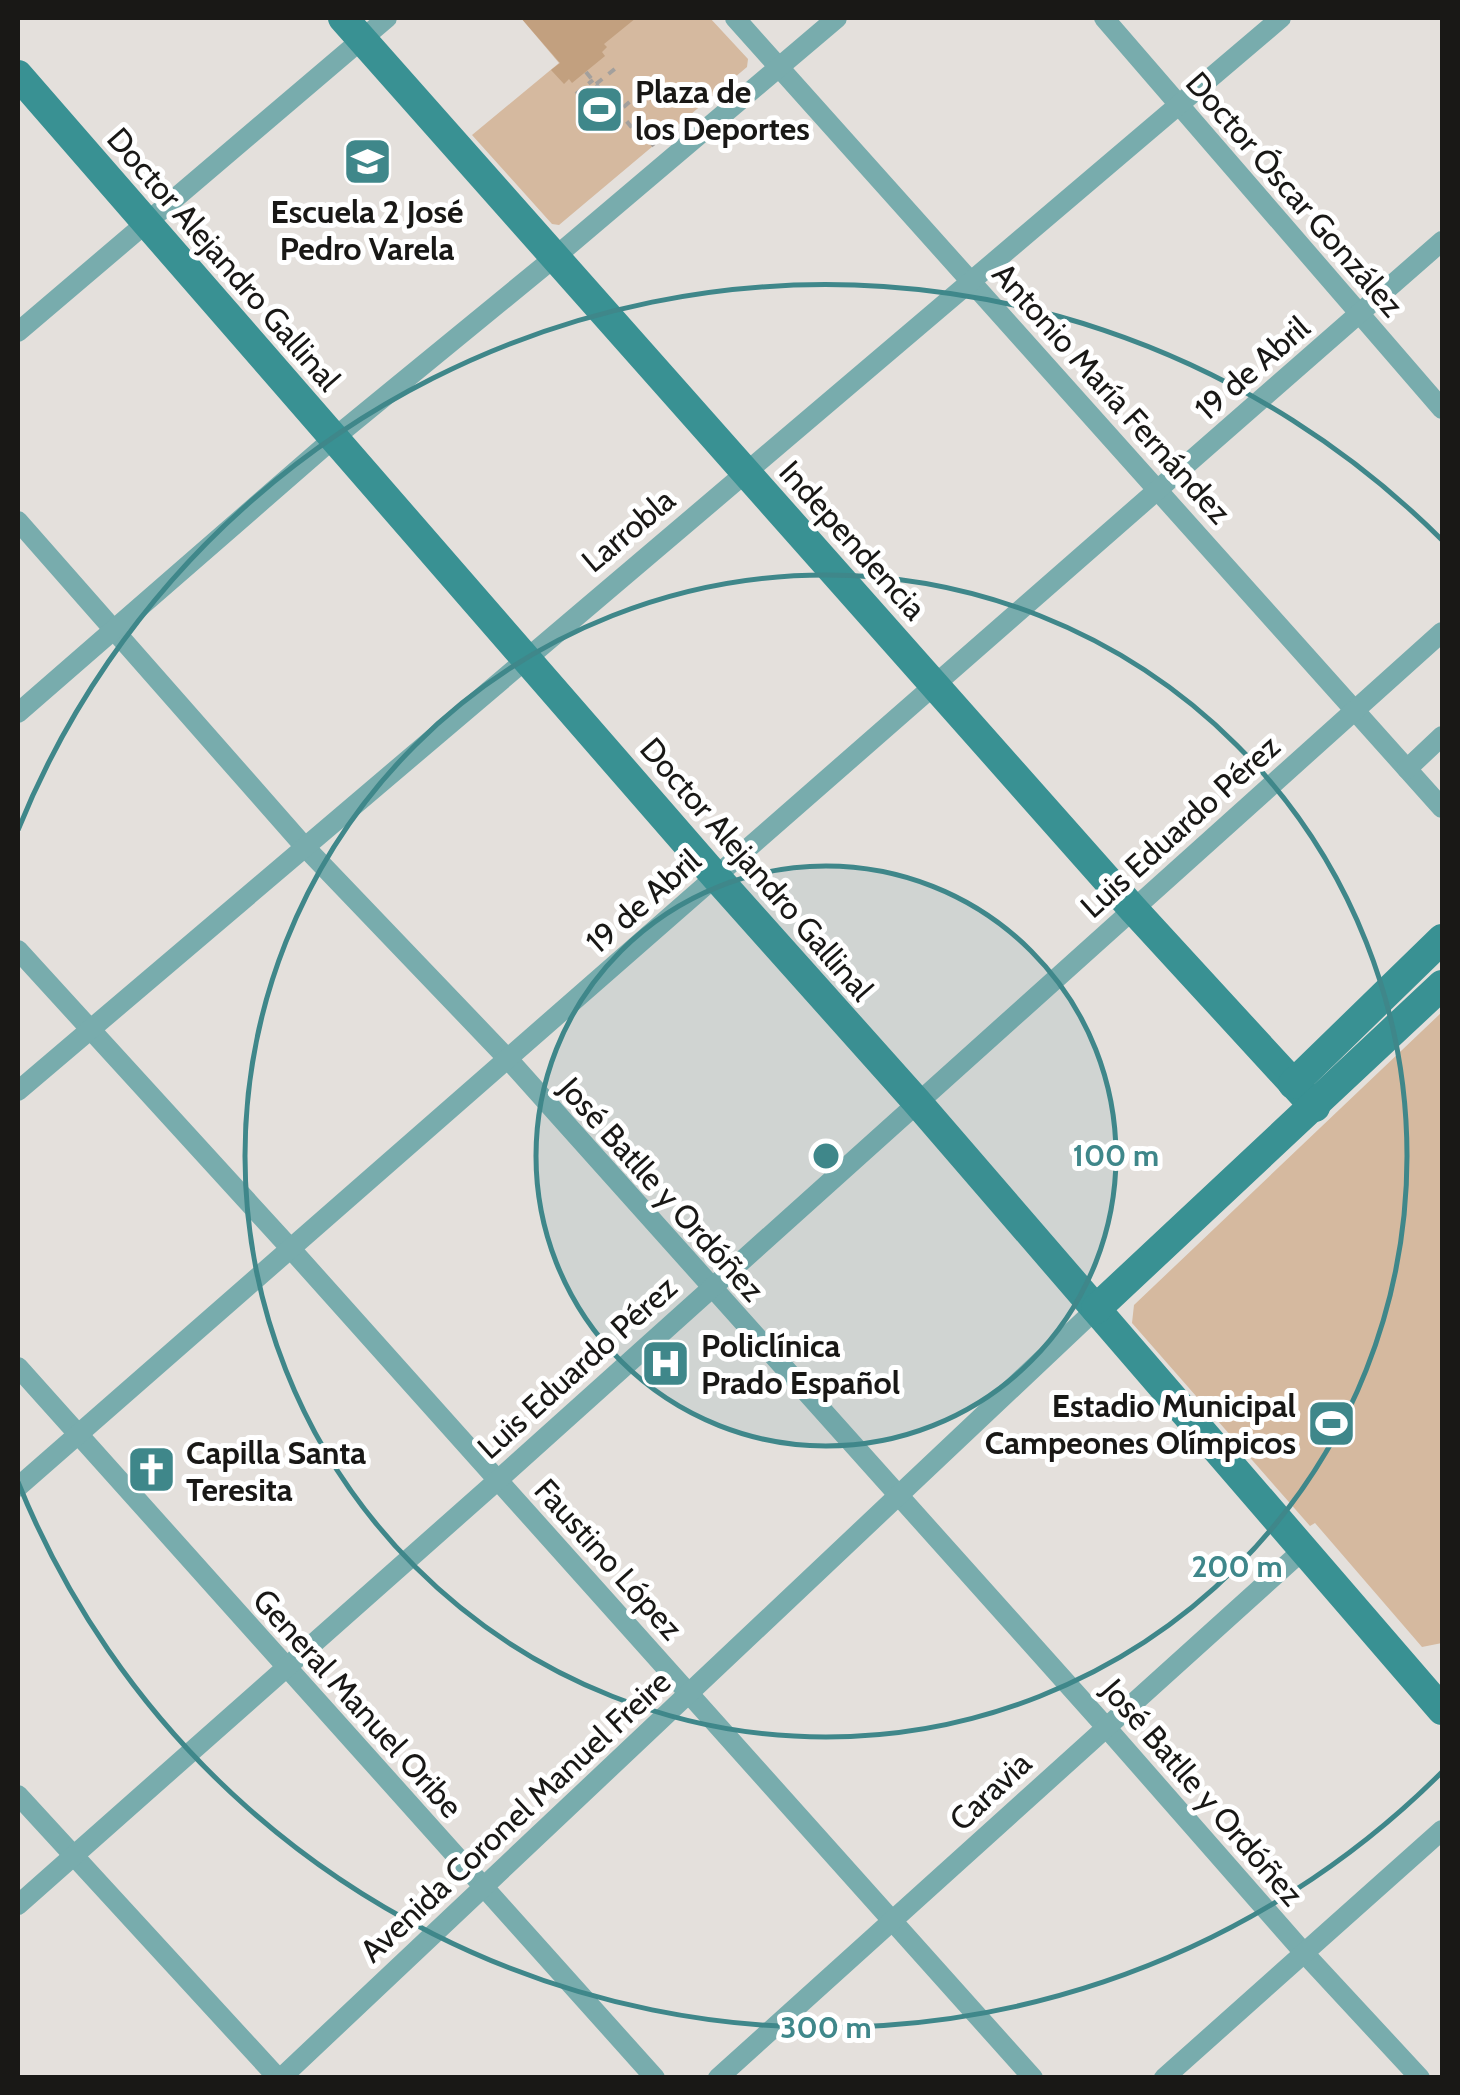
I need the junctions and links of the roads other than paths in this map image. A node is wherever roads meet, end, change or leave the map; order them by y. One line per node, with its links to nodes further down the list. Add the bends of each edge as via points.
1 (388, 18): 6 (street)
2 (735, 18): 7 (street, Antonio María Fernández)
3 (837, 18): 7 (street)
4 (1104, 18): 9 (street, Doctor Óscar González)
5 (1281, 18): 9 (street, Larrobla)
6 (352, 28): 10 (street); 12 (street, Independencia)
7 (778, 66): 12 (street); 13 (street, Antonio María Fernández)
8 (18, 75): 10 (street, Doctor Alejandro Gallinal)
9 (1178, 104): 13 (street, Larrobla); 14 (street, Doctor Óscar González)
10 (146, 221): 15 (street); 17 (street, Doctor Alejandro Gallinal)
11 (1442, 241): 14 (street, 19 de Abril)
12 (555, 257): 17 (street); 18 (street, Independencia)
13 (971, 280): 18 (street, Larrobla); 19 (street, Antonio María Fernández)
14 (1358, 314): 16 (street, Doctor Óscar González); 19 (street, 19 de Abril)
15 (18, 332)
16 (1442, 408)
17 (334, 438): 21 (street); 23 (street, Doctor Alejandro Gallinal)
18 (744, 471): 23 (street, Larrobla); 24 (street, Independencia)
19 (1159, 490): 24 (street, 19 de Abril); 25 (street, Antonio María Fernández)
20 (18, 521): 21 (street, José Batlle y Ordóñez)
21 (112, 630): 26 (street); 30 (street, José Batlle y Ordóñez)
22 (1442, 632): 25 (street, Luis Eduardo Pérez)
23 (525, 657): 30 (street, Larrobla); 31 (street, Doctor Alejandro Gallinal)
24 (936, 685): 31 (street, 19 de Abril); 32 (street, Independencia)
25 (1354, 710): 28 (street, Antonio María Fernández); 32 (street, Luis Eduardo Pérez)
26 (18, 713)
27 (1442, 736): 28 (street)
28 (1407, 768): 29 (street, Antonio María Fernández)
29 (1442, 808)
30 (304, 846): 36 (street, Larrobla); 37 (street, José Batlle y Ordóñez)
31 (716, 876): 37 (street, 19 de Abril); 40 (street, Doctor Alejandro Gallinal)
32 (1133, 909): 38 (street, Independencia); 40 (street, Luis Eduardo Pérez)
33 (1442, 939): 38 (street)
34 (18, 950): 36 (street, Faustino López)
35 (1442, 985): 41 (street)
36 (89, 1029): 39 (street, Larrobla); 42 (street, Faustino López)
37 (508, 1060): 42 (street, 19 de Abril); 43 (street, José Batlle y Ordóñez)
38 (1293, 1084): 41 (street, Independencia)
39 (18, 1091)
40 (918, 1102): 43 (street, Luis Eduardo Pérez); 44 (street, Doctor Alejandro Gallinal)
41 (1315, 1107): 44 (street)
42 (291, 1249): 46 (street, 19 de Abril); 47 (street, Faustino López)
43 (709, 1287): 47 (street, Luis Eduardo Pérez); 49 (street, José Batlle y Ordóñez)
44 (1096, 1309): 49 (street, Avenida Coronel Manuel Freire); 50 (street, Doctor Alejandro Gallinal)
45 (18, 1368): 46 (street, General Manuel Oribe)
46 (78, 1436): 48 (street, 19 de Abril); 51 (street, General Manuel Oribe)
47 (498, 1480): 51 (street, Luis Eduardo Pérez); 52 (street, Faustino López)
48 (18, 1487)
49 (898, 1497): 52 (street, Avenida Coronel Manuel Freire); 54 (street, José Batlle y Ordóñez)
50 (1303, 1550): 53 (street, Doctor Alejandro Gallinal); 54 (street, Caravia)
51 (286, 1667): 57 (street, Luis Eduardo Pérez); 58 (street, General Manuel Oribe)
52 (689, 1693): 58 (street, Avenida Coronel Manuel Freire); 60 (street, Faustino López)
53 (1442, 1710)
54 (1106, 1726): 60 (street, Caravia); 61 (street, José Batlle y Ordóñez)
55 (18, 1795): 57 (street)
56 (1442, 1830): 61 (street)
57 (72, 1856): 59 (street, Luis Eduardo Pérez); 62 (street)
58 (483, 1887): 62 (street, Avenida Coronel Manuel Freire); 63 (street, General Manuel Oribe)
59 (18, 1905)
60 (892, 1922): 64 (street, Caravia); 65 (street, Faustino López)
61 (1305, 1954): 66 (street); 67 (street, José Batlle y Ordóñez)
62 (280, 2078)
63 (655, 2078)
64 (718, 2078)
65 (1033, 2078)
66 (1164, 2078)
67 (1420, 2078)

